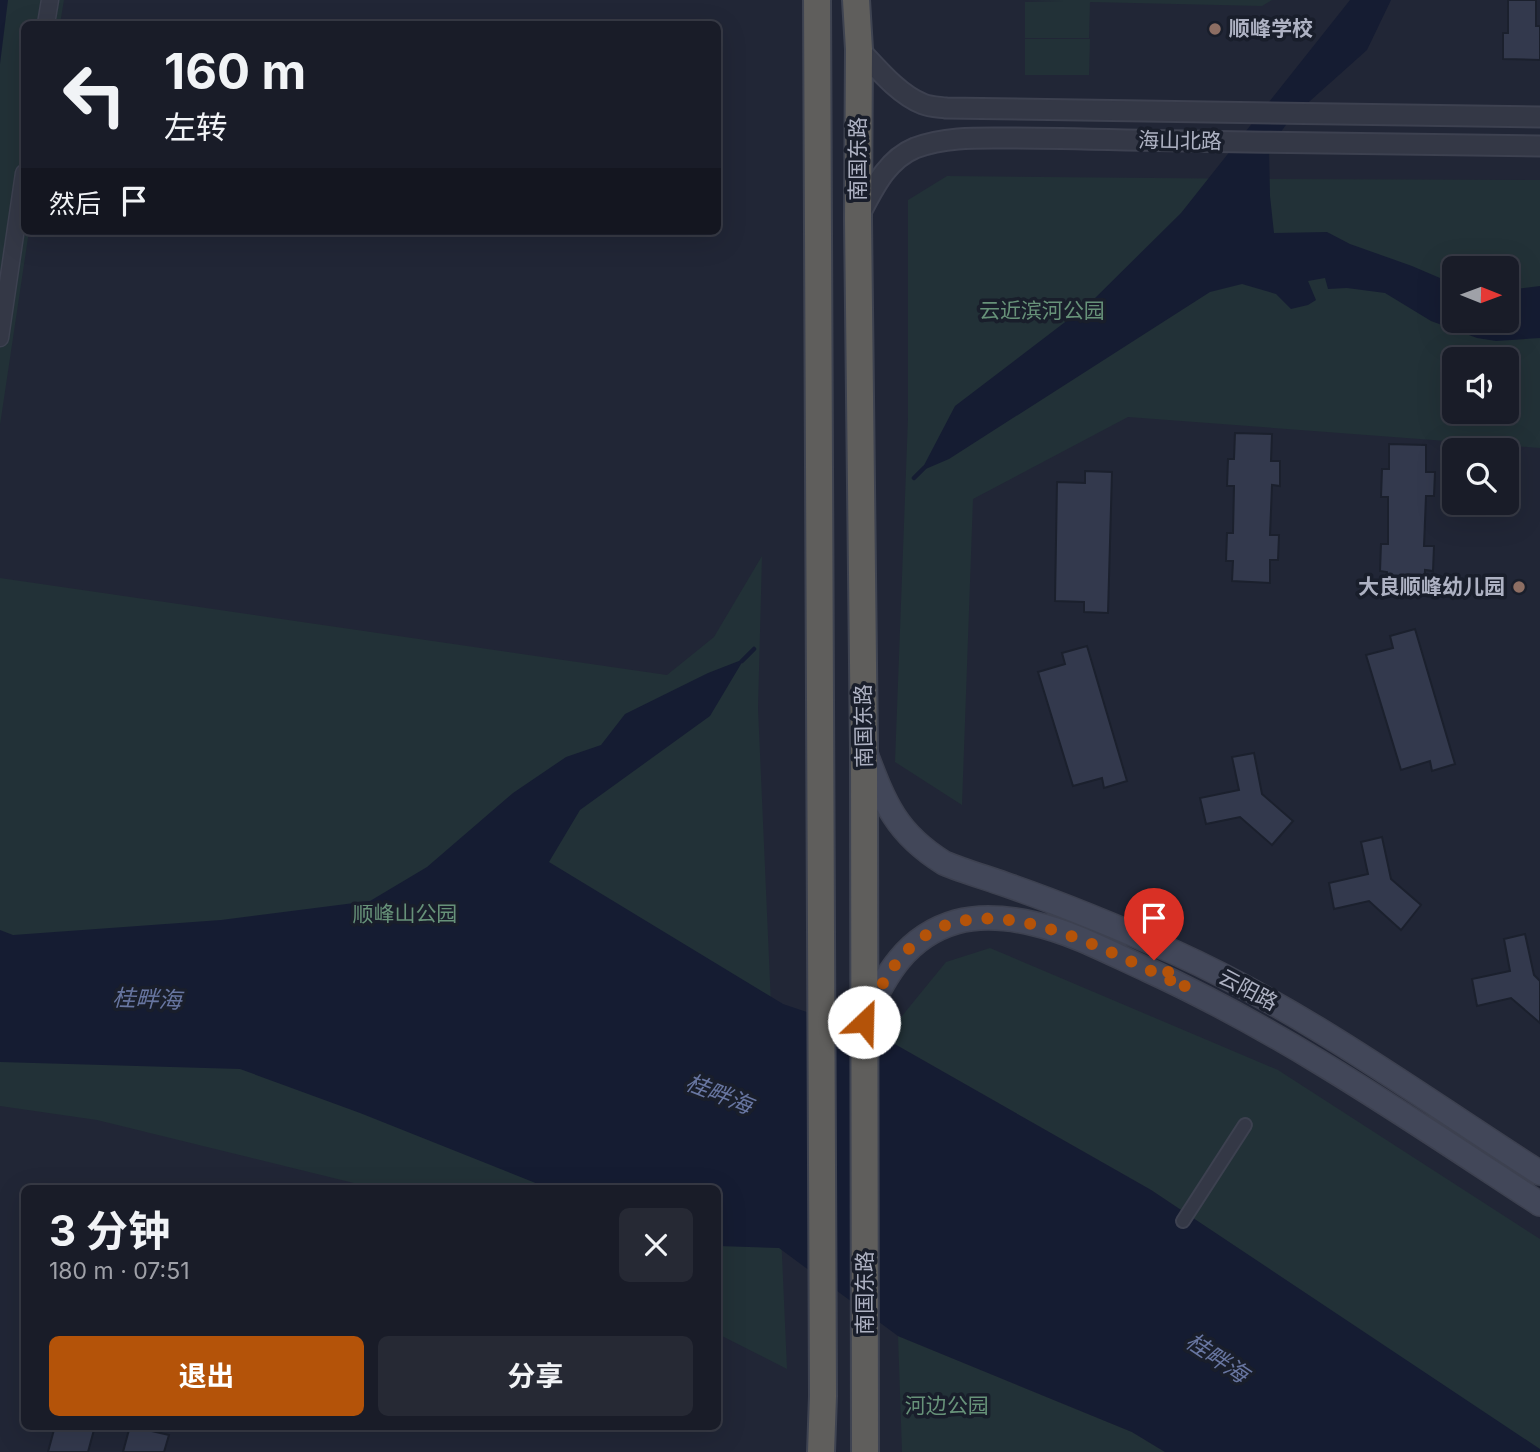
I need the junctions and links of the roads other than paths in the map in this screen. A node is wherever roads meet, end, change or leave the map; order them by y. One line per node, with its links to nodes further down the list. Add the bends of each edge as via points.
1 (50, 0): 4 (street)
2 (817, 0): 19 (highway, 南国东路)
3 (856, 0): 5 (highway, 南国东路)
4 (46, 21)
5 (859, 49): 6 (street, 海山北路, via 906,94 923,104 946,108); 9 (highway, 南国东路)
6 (1540, 117)
7 (1540, 146): 9 (street, 海山北路, via 966,138 912,149 891,164)
8 (21, 194): 10 (street)
9 (858, 219): 11 (highway, 南国东路)
10 (0, 338)
11 (864, 751): 12 (main road, 云阳路, via 893,816 926,852); 14 (highway, 南国东路)
12 (1177, 953): 13 (main road, via 1157,953 1154,960); 16 (main road, 云阳路, via 1306,1021)
13 (1187, 988): 14 (main road, 云阳路, via 1063,933 1013,920 984,919 934,930 906,951 879,987); 17 (main road, 云阳路, via 1314,1059)
14 (864, 1022): 20 (highway, 南国东路)
15 (1245, 1125): 18 (street)
16 (1540, 1173)
17 (1540, 1204)
18 (1183, 1221)
19 (821, 1452)
20 (864, 1452)

